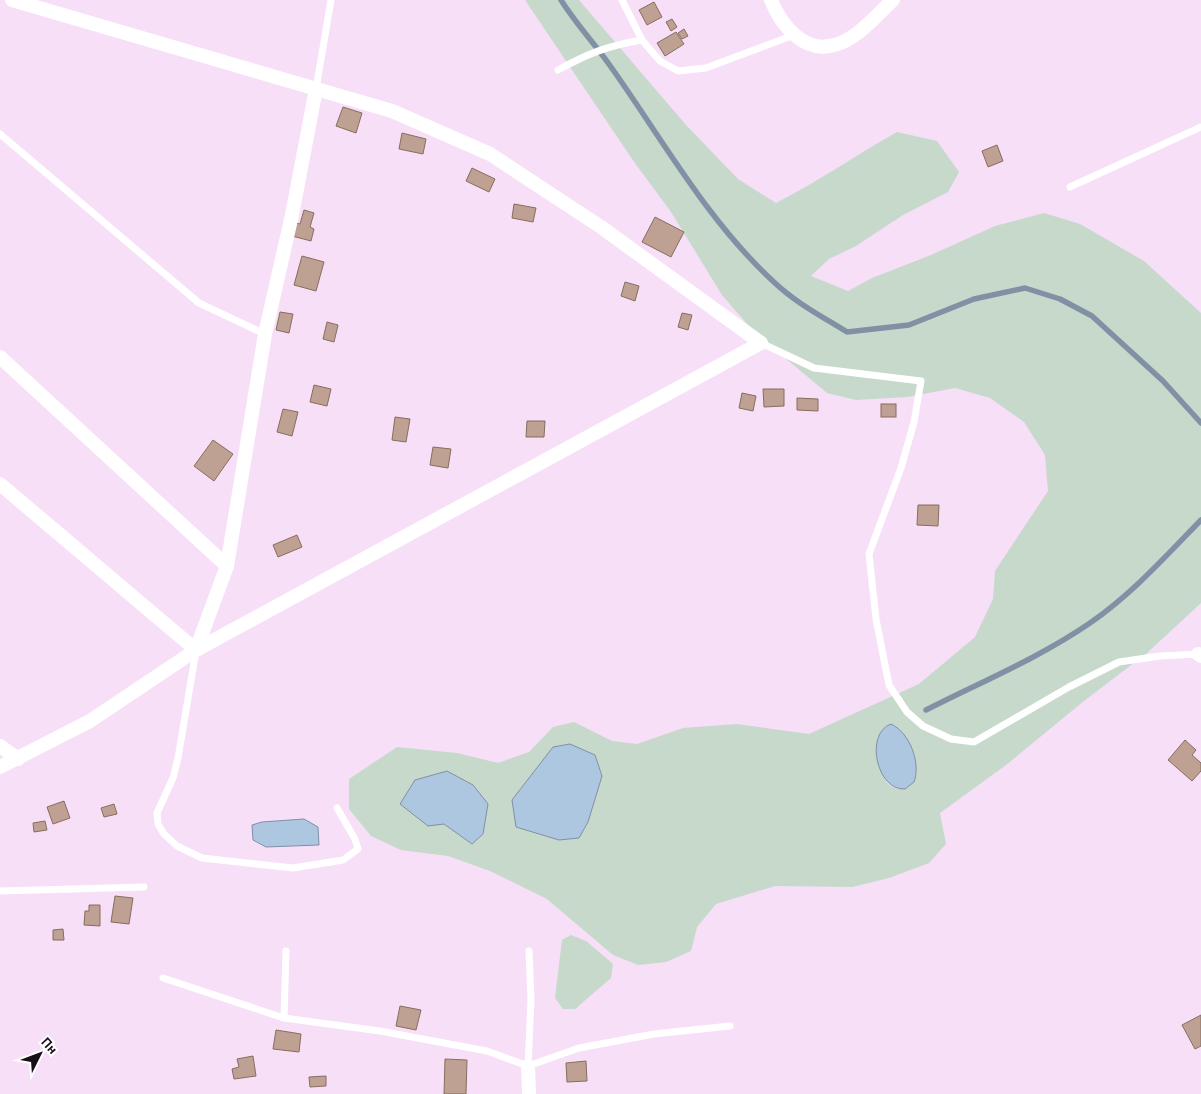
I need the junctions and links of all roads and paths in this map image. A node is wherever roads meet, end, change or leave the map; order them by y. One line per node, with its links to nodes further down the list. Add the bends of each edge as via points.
1 (12, 0): 9 (street)
2 (331, 0): 9 (lane)
3 (622, 0): 7 (lane)
4 (770, 0): 6 (street)
5 (893, 0): 6 (street, via 861,30 834,45 810,46)
6 (794, 35): 7 (lane, via 706,68 678,70 660,61)
7 (642, 40): 8 (lane, via 588,53)
8 (558, 70)
9 (316, 89): 13 (street); 14 (street, via 392,111 490,154 601,227)
10 (1201, 127): 12 (lane)
11 (0, 134): 13 (lane, via 199,303)
12 (1070, 187)
13 (265, 334): 17 (street)
14 (761, 343): 18 (street); 19 (lane, via 814,368 921,381 902,468 869,554 876,619 889,685 907,712 923,726 951,739 974,742 1119,662)
15 (0, 357): 17 (street)
16 (0, 484): 18 (street)
17 (227, 566): 18 (street)
18 (196, 650): 21 (street, via 90,721); 23 (lane, via 178,758 157,813 158,824 164,834 177,846 202,858 293,868 343,860 358,849)
19 (1199, 655)
20 (0, 746): 21 (street)
21 (18, 758): 22 (street)
22 (0, 767)
23 (337, 808)
24 (144, 887): 25 (lane)
25 (0, 891)
26 (286, 951): 29 (lane)
27 (529, 951): 31 (lane)
28 (164, 978): 29 (lane)
29 (284, 1018): 31 (lane, via 380,1031 487,1051)
30 (730, 1026): 31 (lane, via 654,1034 579,1048)
31 (528, 1066): 32 (street)
32 (529, 1094)

